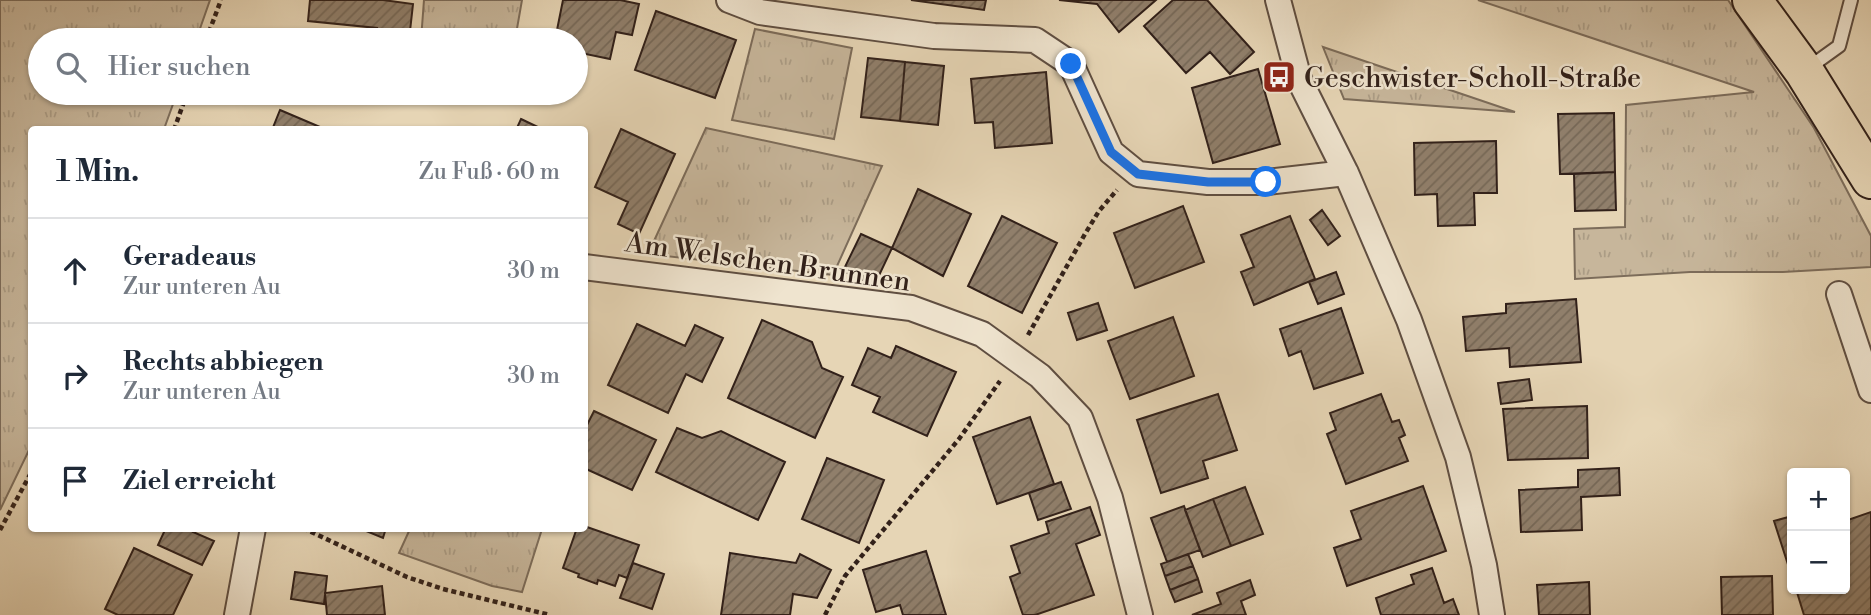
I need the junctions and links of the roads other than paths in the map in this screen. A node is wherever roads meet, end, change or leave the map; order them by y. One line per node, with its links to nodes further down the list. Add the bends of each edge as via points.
1 (729, 0): 6 (street, via 760,12 934,36 1035,40 1071,64 1111,152 1138,174 1208,182 1266,182)
2 (1278, 0): 6 (street, via 1299,79)
3 (1752, 0): 5 (main road)
4 (1851, 0): 5 (lane, via 1839,46)
5 (1804, 71): 7 (main road)
6 (1346, 173): 14 (street, via 1409,320 1458,457)
7 (1871, 179)
8 (588, 268): 13 (street, Am Welschen Brunnen, via 911,308 982,334 1040,376 1080,418 1110,498)
9 (1839, 294): 10 (street)
10 (1871, 390)
11 (252, 532): 12 (street)
12 (237, 615)
13 (1140, 615)
14 (1492, 615)

